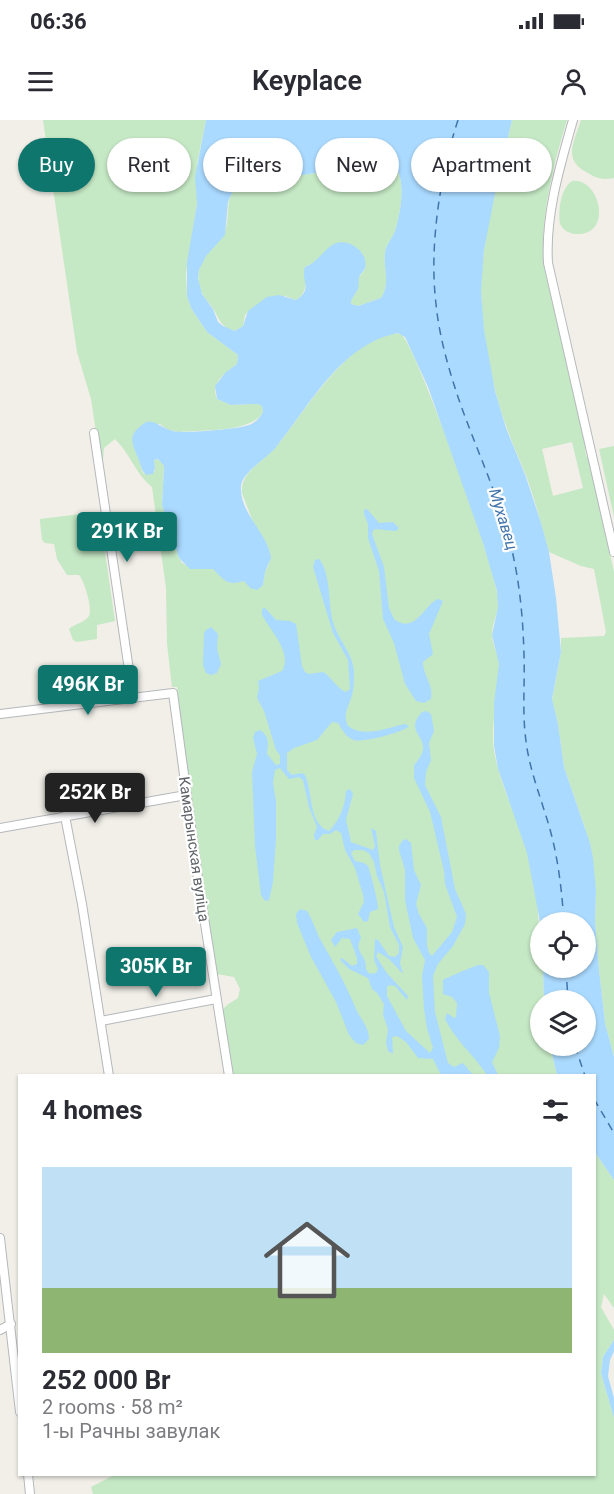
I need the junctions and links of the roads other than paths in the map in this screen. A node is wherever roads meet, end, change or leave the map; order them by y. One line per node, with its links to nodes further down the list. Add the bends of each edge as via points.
1 (573, 120): 3 (street, via 554,196 548,263)
2 (94, 433): 4 (street)
3 (614, 552)
4 (133, 697): 5 (street); 6 (street, Камарынская вуліца, via 174,693)
5 (0, 714)
6 (186, 795): 7 (street); 9 (street, Камарынская вуліца)
7 (65, 816): 8 (street); 10 (street)
8 (0, 828)
9 (216, 999): 10 (street); 12 (street, Камарынская вуліца)
10 (101, 1021): 11 (street)
11 (109, 1074)
12 (229, 1074)
13 (0, 1238): 14 (street)
14 (10, 1324): 15 (street); 16 (street)
15 (0, 1330)
16 (18, 1394)
17 (28, 1476): 18 (street)
18 (30, 1494)

